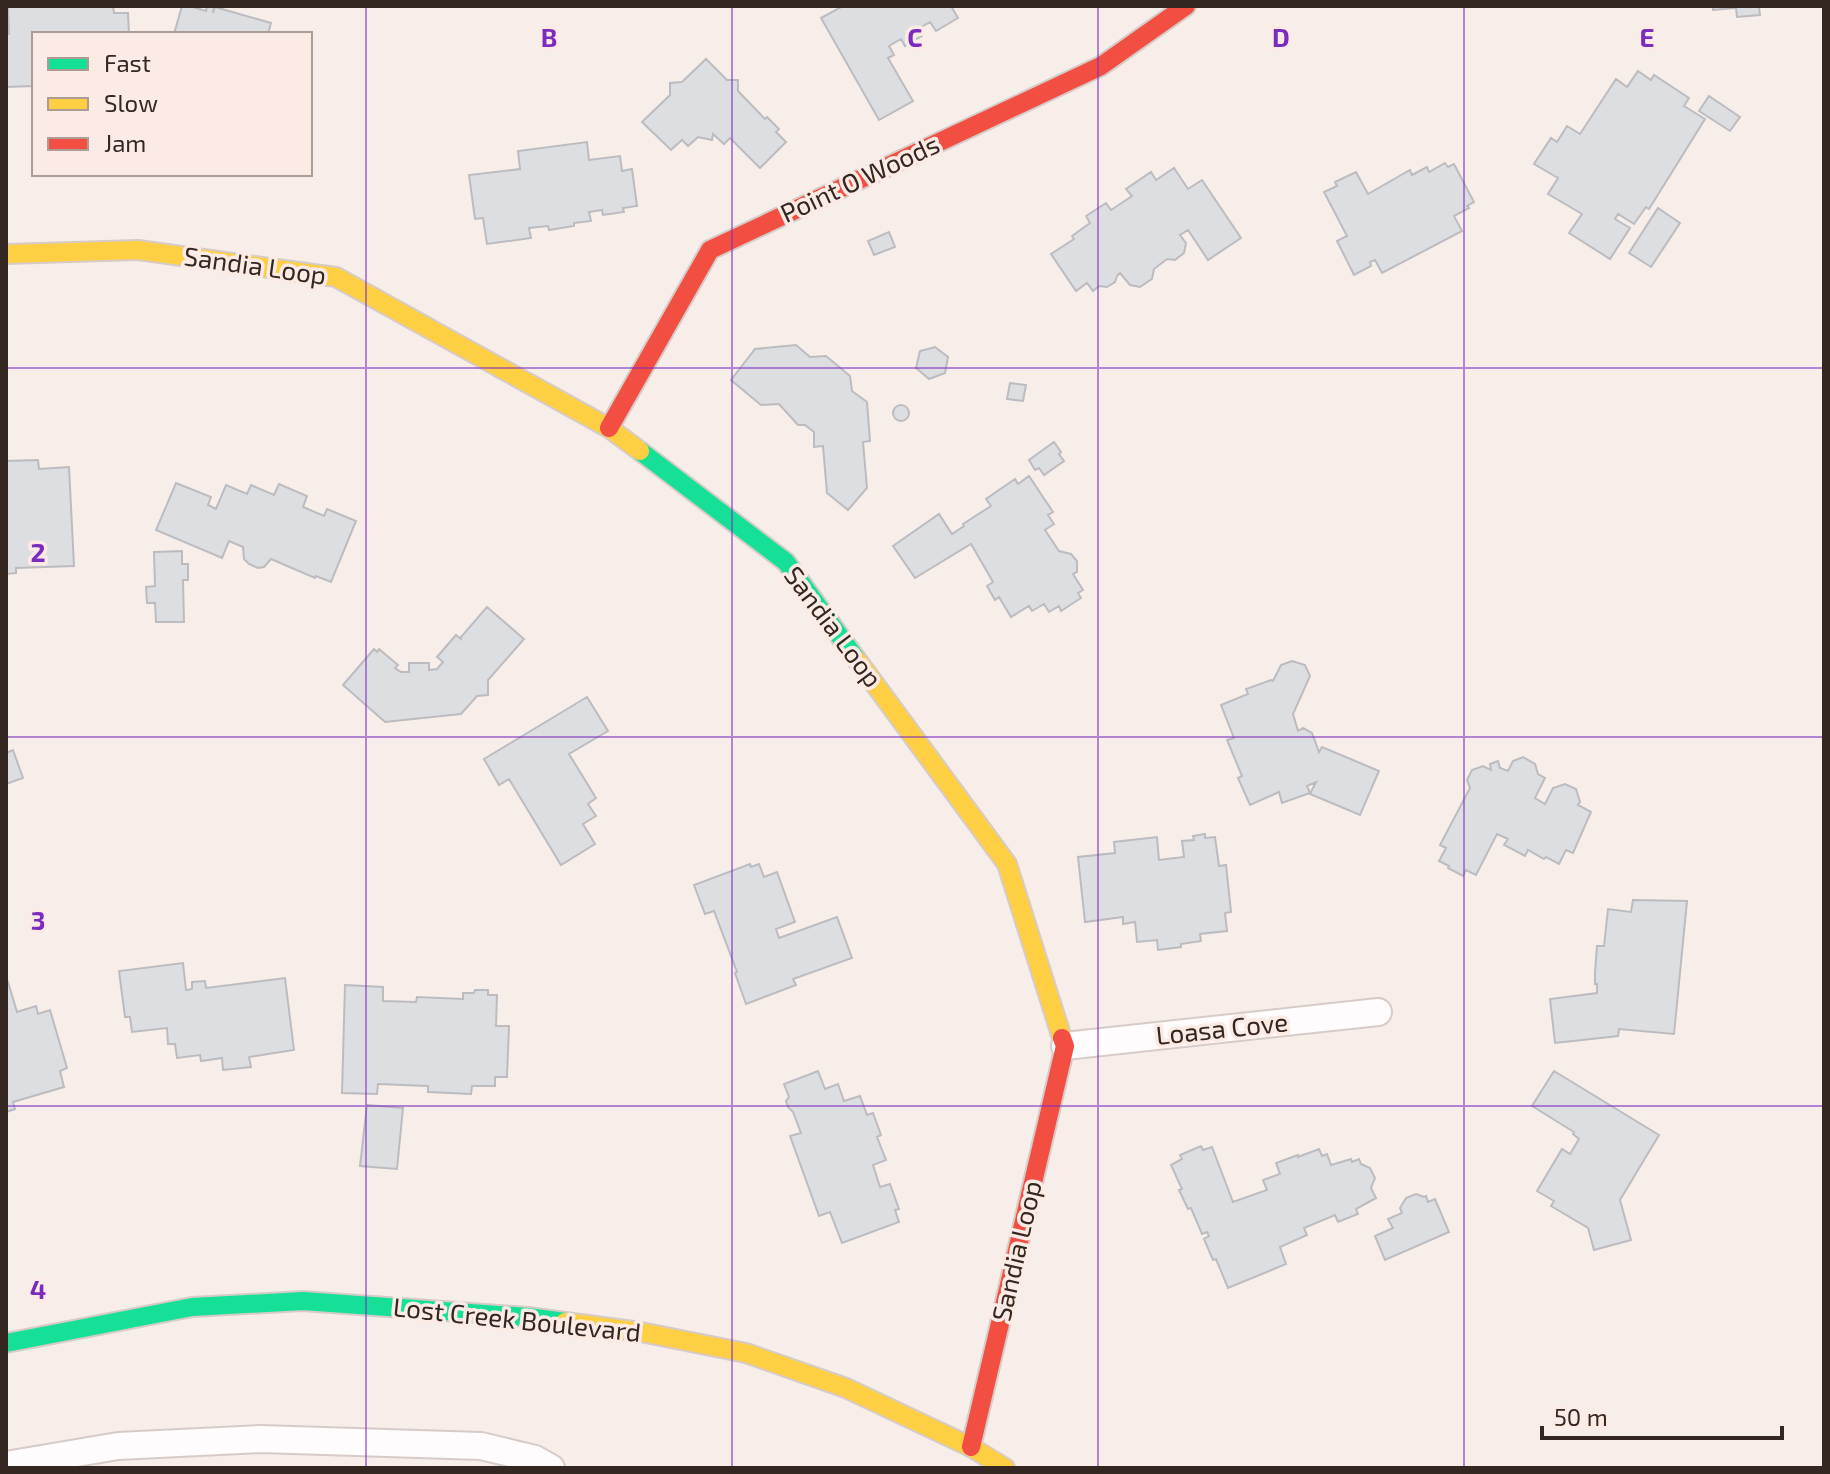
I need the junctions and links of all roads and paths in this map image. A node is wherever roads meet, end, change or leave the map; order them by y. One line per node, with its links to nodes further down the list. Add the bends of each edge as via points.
1 (1186, 6): 3 (street, Point O Woods, via 1101,66 710,250)
2 (6, 254): 3 (street, Sandia Loop, via 138,250 336,277)
3 (609, 428): 5 (street, Sandia Loop, via 786,562 1007,864)
4 (1378, 1012): 5 (street, Loasa Cove)
5 (1065, 1046): 7 (street, Sandia Loop)
6 (6, 1343): 7 (street, Lost Creek Boulevard, via 192,1307 303,1301 528,1317 746,1353 846,1388)
7 (971, 1447): 10 (street, Lost Creek Boulevard)
8 (6, 1465): 9 (street, via 118,1446 261,1439 481,1446)
9 (551, 1468)
10 (1005, 1468)

